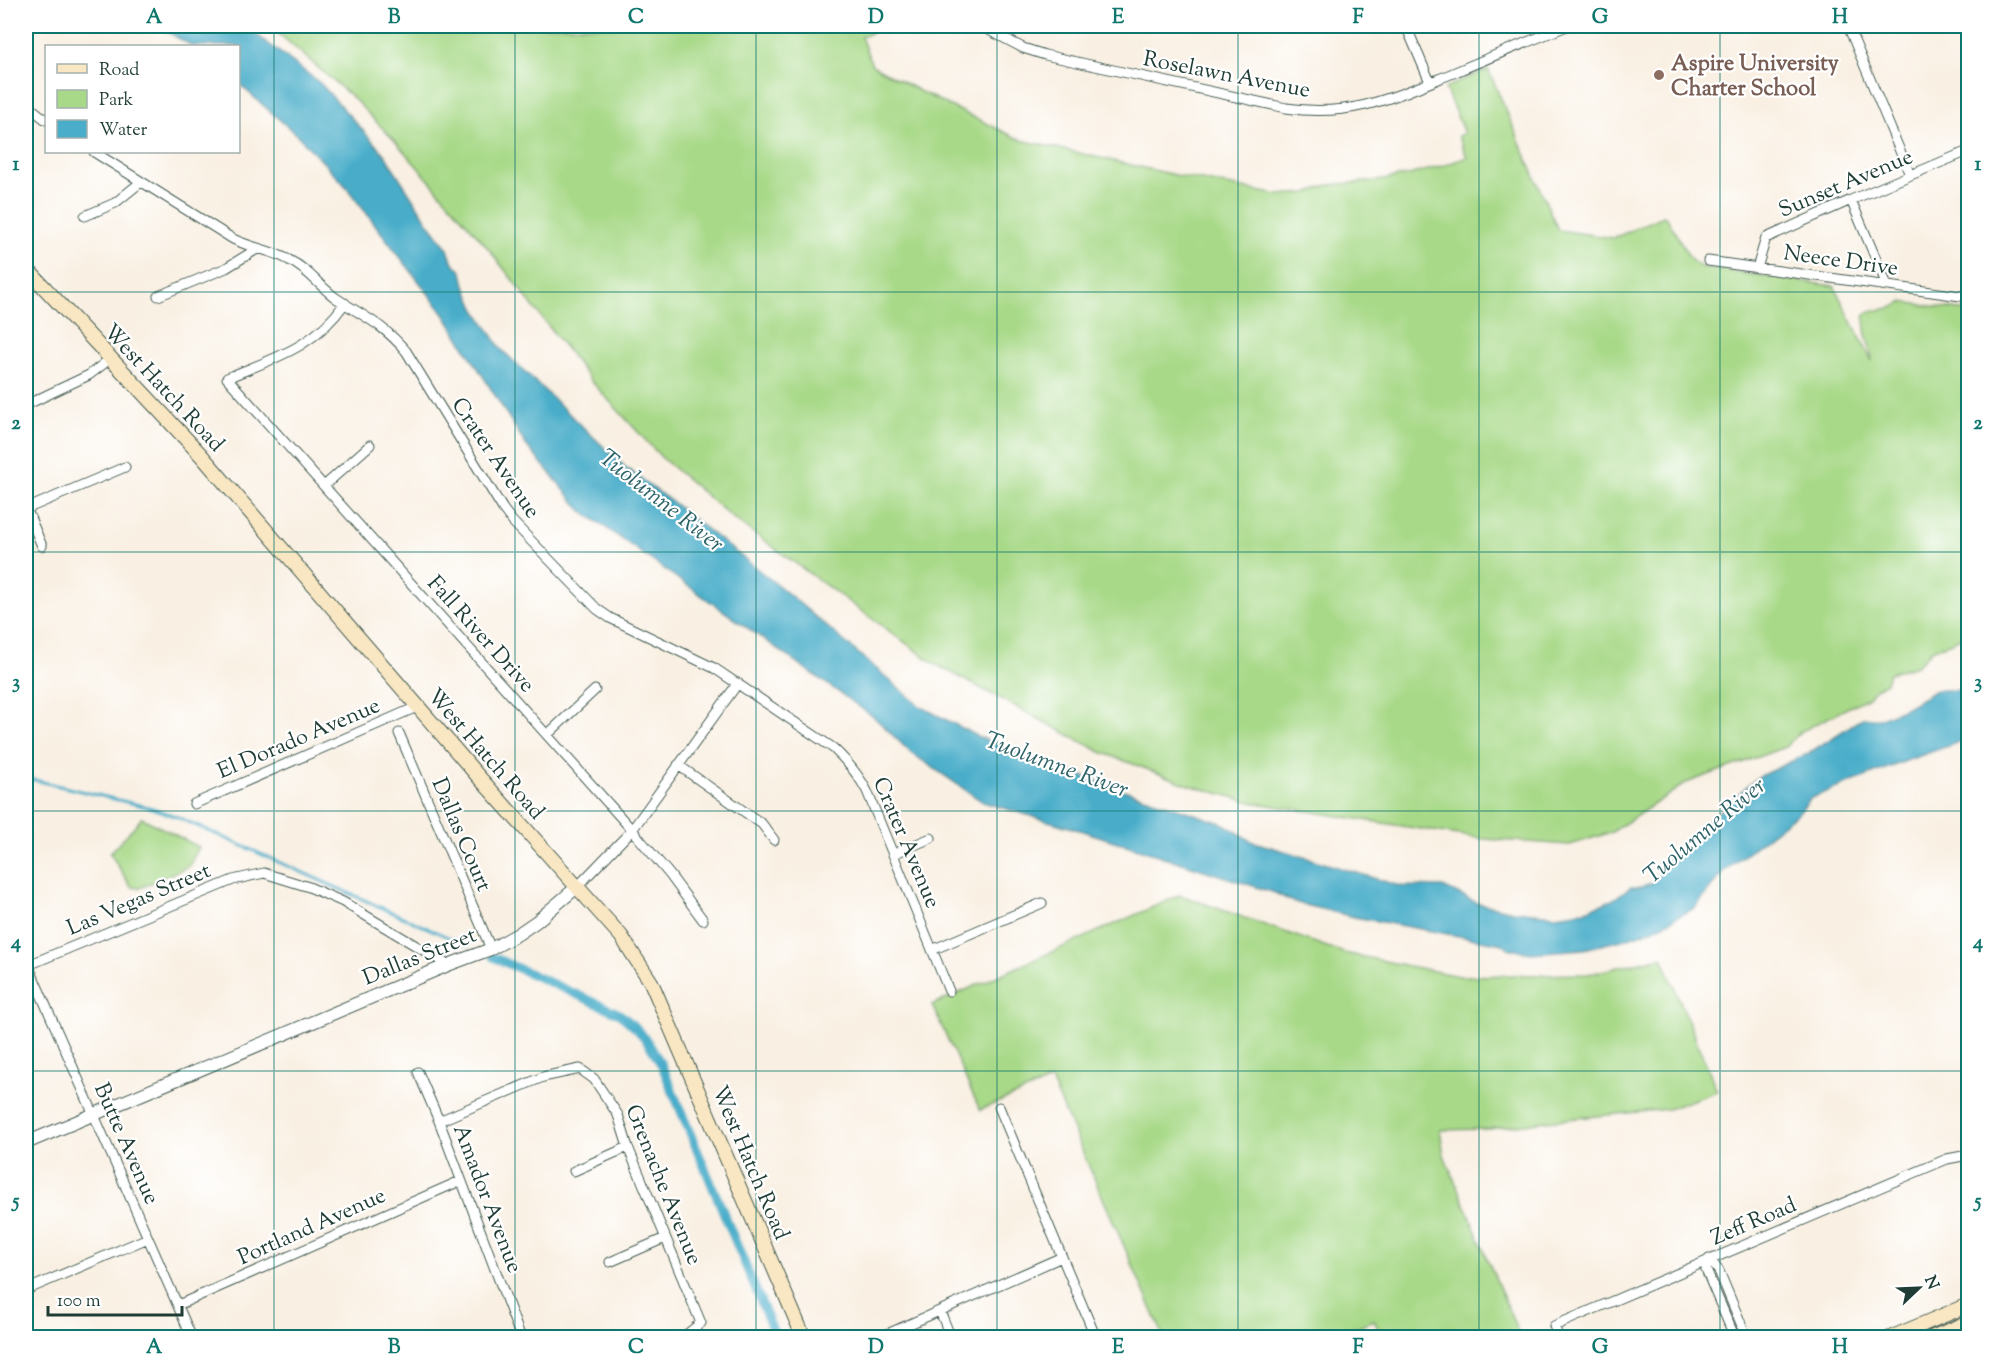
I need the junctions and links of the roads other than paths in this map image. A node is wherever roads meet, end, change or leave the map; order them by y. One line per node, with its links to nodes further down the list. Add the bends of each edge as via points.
1 (981, 26): 5 (street, Roselawn Avenue, via 1045,55 1305,110 1360,107)
2 (1406, 26): 5 (street)
3 (1567, 26): 5 (street, Roselawn Avenue)
4 (1848, 26): 10 (street)
5 (1430, 82)
6 (27, 109): 7 (street)
7 (45, 119)
8 (95, 153): 11 (street, Crater Avenue)
9 (1967, 154): 10 (street, Sunset Avenue)
10 (1910, 175): 12 (street, Sunset Avenue)
11 (141, 182): 13 (street, via 115,202); 14 (street, Crater Avenue, via 233,239)
12 (1851, 200): 17 (street, Sunset Avenue, via 1766,238); 18 (street)
13 (85, 216)
14 (257, 249): 19 (street, via 226,268); 21 (street, Crater Avenue, via 300,266)
15 (1707, 261): 17 (street, Neece Drive)
16 (26, 268): 22 (main road, West Hatch Road)
17 (1757, 268): 18 (street, Neece Drive)
18 (1887, 285): 20 (street, Neece Drive)
19 (159, 296)
20 (1968, 297)
21 (345, 303): 26 (street, Fall River Drive, via 325,328 303,345 227,378); 29 (street, Crater Avenue, via 383,327 406,351 503,509 597,609)
22 (110, 359): 23 (street, via 89,375); 31 (main road, West Hatch Road, via 201,455)
23 (26, 405)
24 (370, 445): 26 (street)
25 (125, 467): 27 (street)
26 (324, 486): 33 (street, Fall River Drive)
27 (26, 508): 28 (street)
28 (42, 546)
29 (738, 683): 34 (street, Dallas Street); 39 (street, Crater Avenue, via 844,758 861,779)
30 (596, 690): 33 (street)
31 (419, 706): 35 (street, El Dorado Avenue); 40 (main road, West Hatch Road)
32 (399, 733): 43 (street, Dallas Court)
33 (547, 735): 36 (street, Fall River Drive)
34 (678, 765): 36 (street, Dallas Street); 38 (street, via 762,824)
35 (194, 804)
36 (632, 830): 40 (street, Dallas Street); 42 (street, Fall River Drive)
37 (931, 838): 39 (street)
38 (774, 840)
39 (893, 854): 44 (street, Crater Avenue)
40 (577, 887): 43 (street, Dallas Street, via 537,921); 71 (main road, West Hatch Road, via 621,936 651,982)
41 (1042, 903): 44 (street)
42 (703, 920)
43 (491, 949): 45 (street, Dallas Street)
44 (932, 950): 47 (street, Crater Avenue)
45 (448, 965): 46 (street, Las Vegas Street, via 343,902 264,873 233,880); 50 (street, Dallas Street)
46 (26, 966): 50 (street, Butte Avenue)
47 (948, 991)
48 (418, 1072): 51 (street, Amador Avenue)
49 (999, 1107): 59 (street)
50 (94, 1114): 52 (street, Dallas Street); 57 (street, Butte Avenue)
51 (439, 1121): 53 (street, Grenache Avenue, via 543,1077 580,1069 611,1103); 56 (street, Amador Avenue)
52 (26, 1143)
53 (628, 1147): 55 (street); 58 (street, Grenache Avenue)
54 (1968, 1155): 60 (street, Zeff Road, via 1947,1159)
55 (574, 1171)
56 (460, 1181): 63 (street, Portland Avenue); 69 (street, Amador Avenue)
57 (148, 1238): 62 (street); 63 (street, Butte Avenue)
58 (665, 1238): 61 (street); 70 (street, Grenache Avenue, via 701,1323)
59 (1062, 1257): 65 (street); 74 (street)
60 (1709, 1259): 67 (street, via 1719,1271); 75 (street, Zeff Road, via 1554,1326); 76 (street, via 1706,1270)
61 (610, 1262)
62 (26, 1290)
63 (178, 1305): 68 (street, Butte Avenue)
64 (1968, 1305): 77 (main road)
65 (940, 1311): 72 (street); 73 (street)
66 (1968, 1323): 78 (main road)
67 (1747, 1336)
68 (192, 1338)
69 (521, 1338)
70 (682, 1338)
71 (804, 1338)
72 (878, 1338)
73 (951, 1338)
74 (1096, 1338)
75 (1559, 1338)
76 (1735, 1338)
77 (1890, 1338)
78 (1931, 1338)

